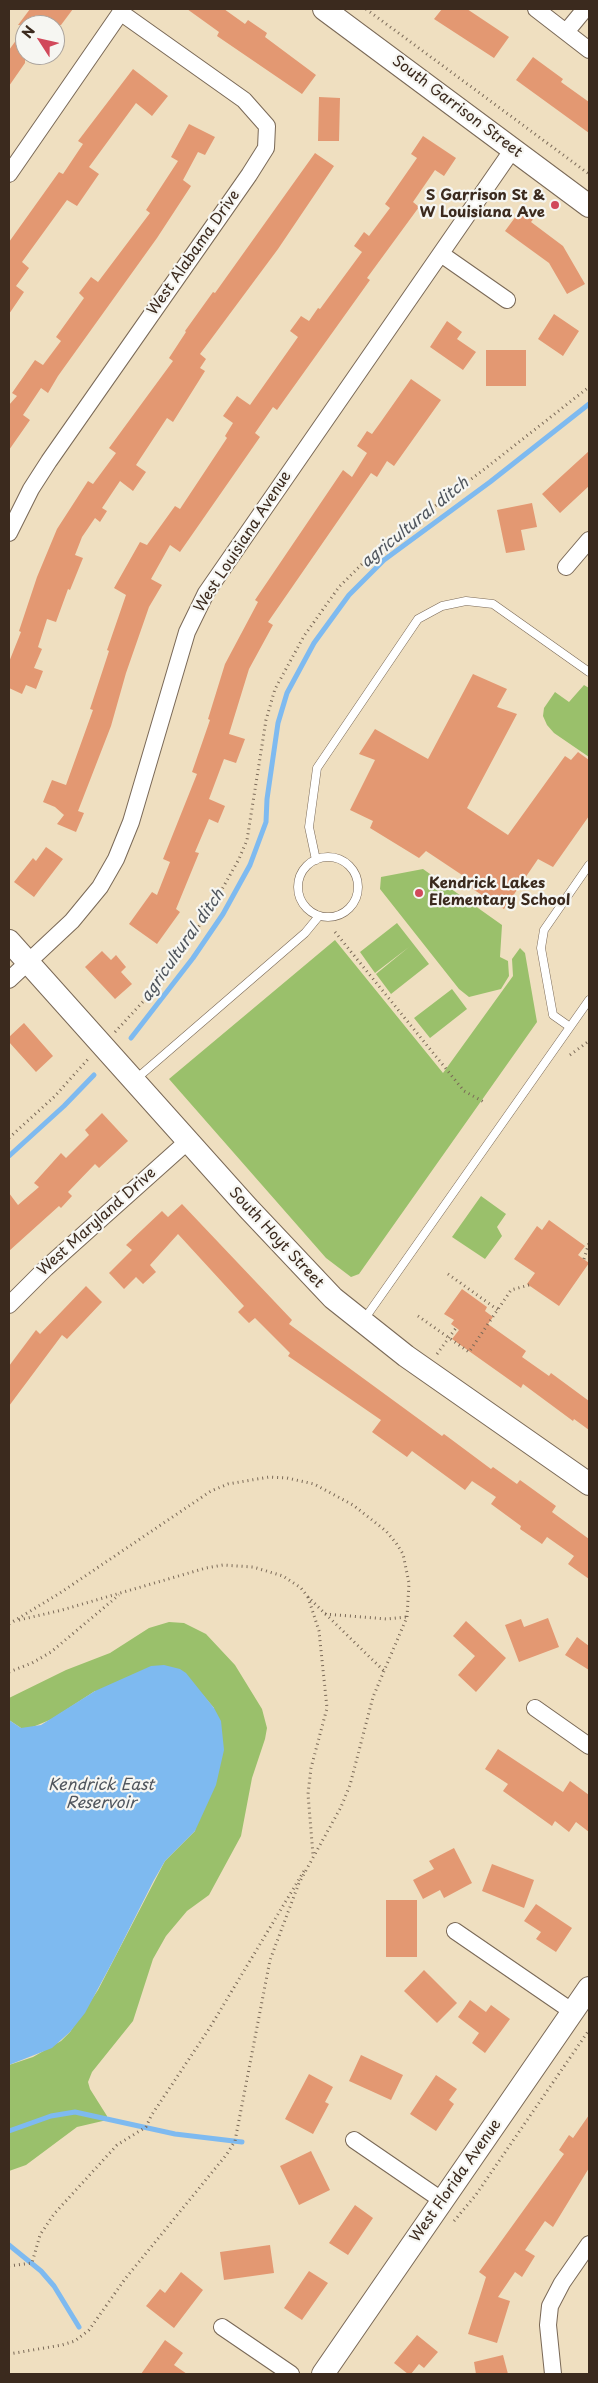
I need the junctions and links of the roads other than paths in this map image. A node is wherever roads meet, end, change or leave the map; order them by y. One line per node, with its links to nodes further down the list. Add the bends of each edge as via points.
1 (324, 9): 7 (street, South Garrison Street)
2 (536, 9): 5 (street)
3 (585, 9): 5 (street)
4 (122, 11): 8 (street); 12 (street, West Alabama Drive, via 244,100 267,126 266,148 49,461)
5 (566, 32): 6 (street)
6 (589, 50)
7 (513, 149): 9 (street, South Garrison Street); 10 (street, West Louisiana Avenue)
8 (9, 174)
9 (589, 206)
10 (440, 254): 11 (street); 20 (street, West Louisiana Avenue, via 199,605 180,652 131,822 116,859 83,909)
11 (507, 300)
12 (9, 533)
13 (589, 540): 14 (street)
14 (566, 567)
15 (589, 672): 16 (lane, via 493,604 466,601 450,604 418,619 317,768 310,827)
16 (316, 860): 18 (lane, via 305,868 298,886 303,905); 18 (lane, via 332,858 342,861 355,875 357,885 357,894 346,910 338,915)
17 (589, 865): 23 (lane, via 544,930 540,948 553,1015)
18 (319, 916): 24 (lane, via 305,933)
19 (9, 941): 20 (street, South Hoyt Street)
20 (29, 963): 21 (street, West Louisiana Avenue); 24 (street, South Hoyt Street)
21 (9, 980)
22 (589, 1000): 23 (lane)
23 (570, 1028): 27 (lane)
24 (134, 1081): 25 (street, South Hoyt Street)
25 (188, 1141): 26 (street, West Maryland Drive); 27 (street, South Hoyt Street, via 306,1271)
26 (9, 1305)
27 (362, 1323): 28 (street, South Hoyt Street)
28 (589, 1484)
29 (535, 1708): 30 (street)
30 (589, 1746)
31 (455, 1931): 33 (street)
32 (589, 1988): 33 (street, West Florida Avenue)
33 (573, 2012): 35 (street, West Florida Avenue)
34 (354, 2140): 35 (street)
35 (443, 2201): 39 (street, West Florida Avenue)
36 (589, 2244): 40 (street, via 550,2306 548,2326)
37 (222, 2327): 38 (street)
38 (291, 2374)
39 (323, 2374)
40 (553, 2374)

